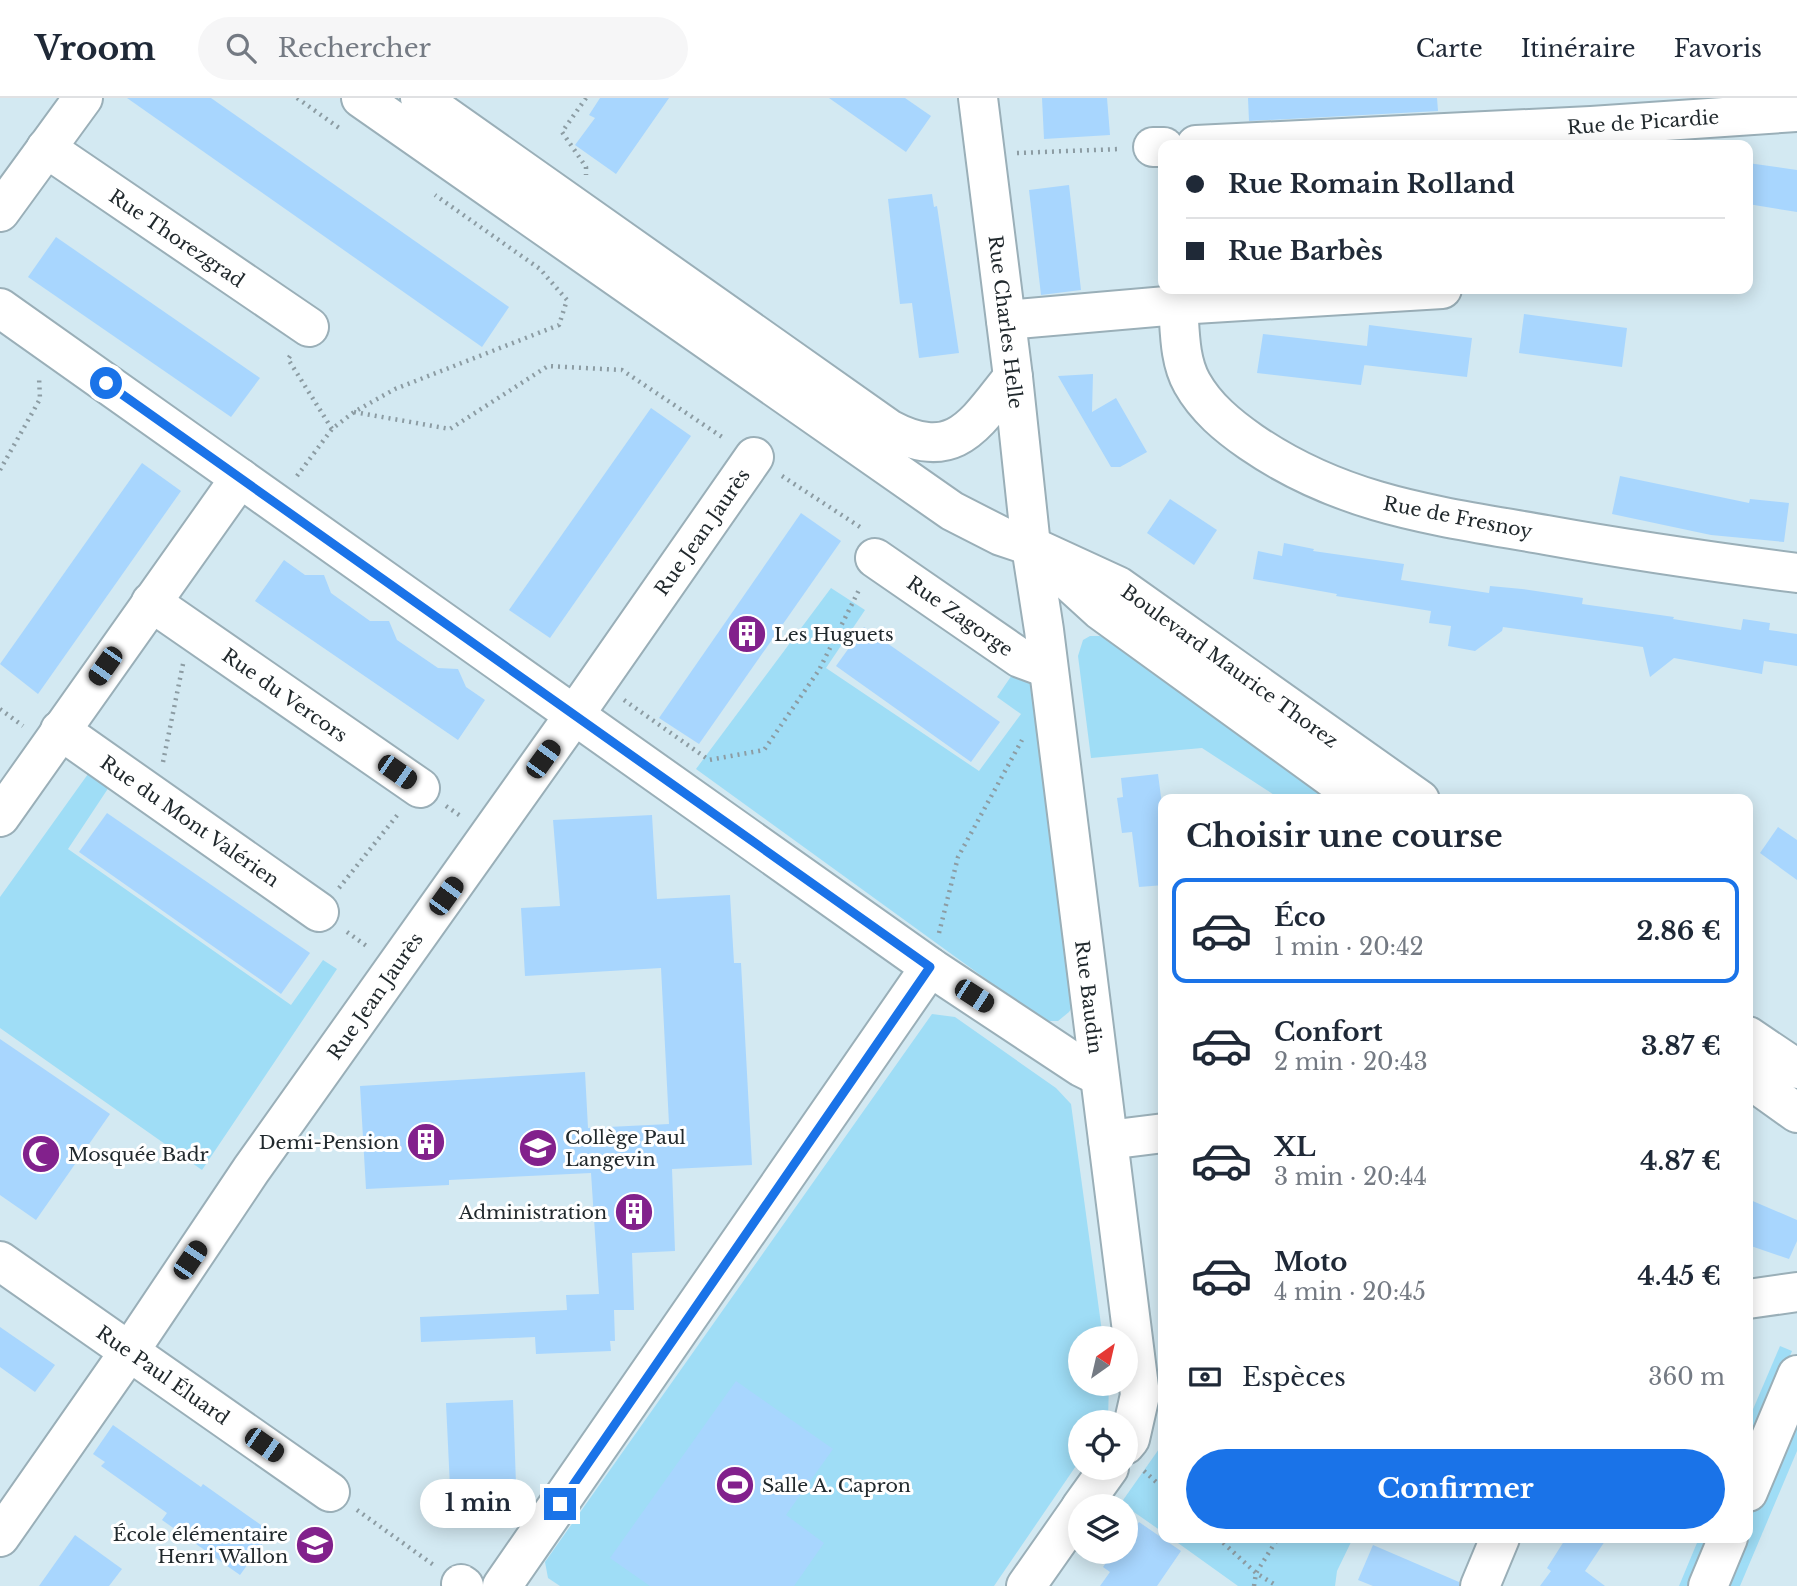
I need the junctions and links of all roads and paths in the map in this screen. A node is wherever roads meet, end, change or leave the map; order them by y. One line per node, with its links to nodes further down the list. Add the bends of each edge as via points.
1 (83, 98): 11 (street)
2 (297, 98): 8 (path)
3 (361, 98): 29 (street, via 951,511)
4 (421, 98): 22 (street, via 889,429 911,440 928,444 968,430)
5 (978, 98): 12 (street, Rue Charles Helle)
6 (1591, 112): 7 (street, Rue de Picardie); 9 (street, Rue de Picardie)
7 (1797, 112)
8 (352, 137)
9 (1256, 140)
10 (1158, 147): 12 (path)
11 (46, 148): 14 (street); 19 (street, Rue Thorezgrad)
12 (985, 154): 18 (street, Rue Charles Helle)
13 (429, 191): 23 (path, via 540,269 567,300 559,325 395,388)
14 (0, 212)
15 (1360, 294): 16 (street)
16 (1178, 305): 18 (street); 31 (street, Rue de Fresnoy, via 1182,352 1190,380 1205,402 1233,429 1304,474 1405,510 1653,554)
17 (0, 308): 20 (street)
18 (1006, 320): 22 (street, Rue Charles Helle)
19 (309, 327)
20 (39, 336): 26 (path, via 40,399); 27 (street)
21 (288, 359): 24 (path)
22 (1013, 377): 29 (street, Rue Charles Helle)
23 (354, 411): 24 (path); 25 (path, via 450,429 548,366 622,370)
24 (332, 429): 28 (path)
25 (754, 457): 30 (path, via 862,529); 35 (street, Rue Jean Jaurès)
26 (0, 470)
27 (240, 478): 28 (street); 32 (street)
28 (276, 503): 36 (street)
29 (1031, 546): 34 (street, Rue Baudin); 40 (street, Boulevard Maurice Thorez, via 1100,610); 41 (street, Boulevard Maurice Thorez, via 1118,586)
30 (875, 558): 34 (street, Rue Zagorge, via 1020,657); 35 (path, via 819,670 764,750 709,760)
31 (1797, 573)
32 (151, 602): 33 (street, Rue du Vercors); 37 (street)
33 (190, 629): 39 (street, Rue du Vercors); 42 (path)
34 (1047, 668): 50 (street, Rue Baudin)
35 (598, 681): 36 (street, Rue Jean Jaurès)
36 (575, 714): 44 (street, Rue Jean Jaurès); 47 (street)
37 (60, 730): 42 (street, Rue du Mont Valérien); 43 (street)
38 (1026, 734): 47 (path, via 958,858)
39 (420, 788): 44 (path); 45 (path)
40 (1354, 794)
41 (1412, 794)
42 (156, 798): 45 (street, Rue du Mont Valérien)
43 (0, 817)
44 (489, 836): 46 (street, Rue Jean Jaurès)
45 (319, 912): 46 (path)
46 (396, 967): 58 (street, Rue Jean Jaurès)
47 (930, 967): 50 (street); 71 (street)
48 (1753, 1039): 49 (street)
49 (1797, 1069)
50 (1099, 1076): 54 (street, Rue Baudin)
51 (1753, 1082): 52 (street)
52 (1797, 1113)
53 (1158, 1134): 54 (street)
54 (1108, 1140): 60 (street, Rue Baudin, via 1140,1395)
55 (0, 1261): 58 (street, Rue Paul Éluard)
56 (1797, 1292): 57 (street)
57 (1753, 1297)
58 (129, 1352): 62 (street, Rue Paul Éluard); 64 (street, Rue Jean Jaurès)
59 (1797, 1375): 61 (street)
60 (1137, 1410)
61 (1753, 1480)
62 (330, 1492): 70 (path)
63 (1068, 1526): 72 (street)
64 (0, 1537)
65 (1223, 1543): 69 (path)
66 (1275, 1543): 69 (path)
67 (1498, 1543): 75 (street)
68 (1726, 1543): 76 (street)
69 (1256, 1573): 73 (path); 74 (path)
70 (462, 1585)
71 (502, 1586)
72 (1026, 1586)
73 (1254, 1586)
74 (1278, 1586)
75 (1480, 1586)
76 (1708, 1586)

